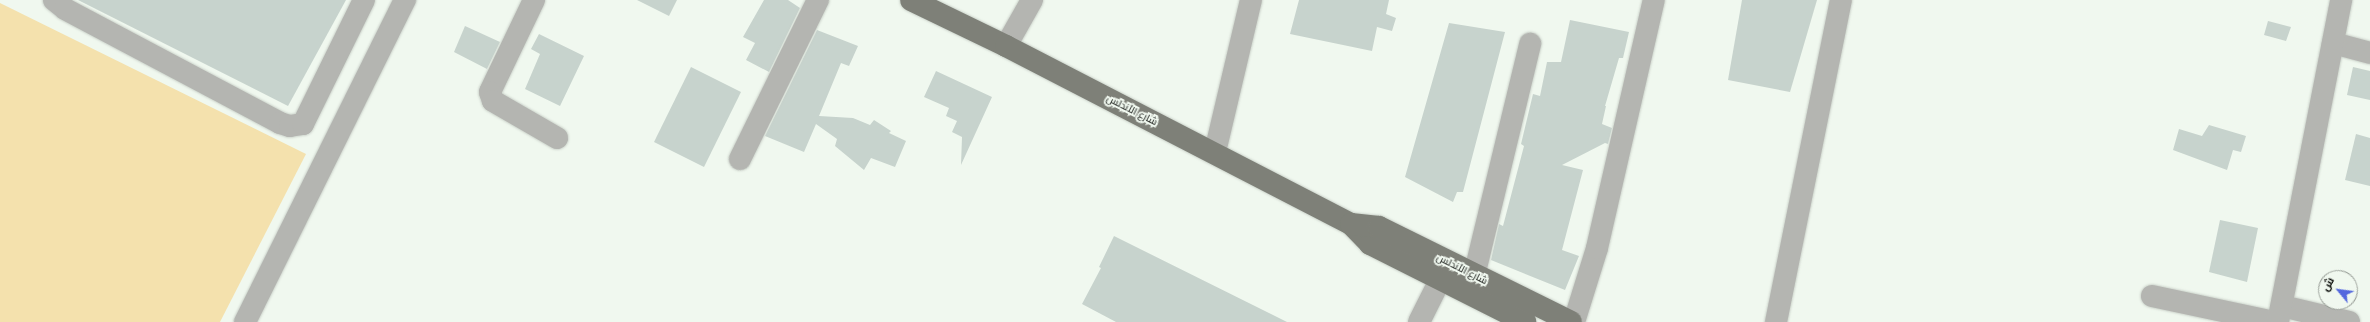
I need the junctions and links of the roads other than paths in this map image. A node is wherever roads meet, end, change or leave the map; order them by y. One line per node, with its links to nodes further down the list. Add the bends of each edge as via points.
1 (54, 0): 2 (street, via 79,16 290,126 303,124)
2 (364, 0)
3 (405, 0): 24 (street)
4 (534, 0): 16 (street, via 490,92 493,101)
5 (818, 0): 18 (street)
6 (911, 0): 14 (main road, شارع الأندلس)
7 (1032, 0): 14 (street)
8 (1251, 0): 17 (street)
9 (1654, 0): 28 (street, via 1598,248)
10 (1841, 0): 29 (street)
11 (2341, 0): 12 (street)
12 (2333, 43): 15 (street); 23 (street)
13 (1530, 44): 20 (street)
14 (1006, 46): 17 (main road, شارع الأندلس)
15 (2370, 53)
16 (557, 138)
17 (1215, 152): 19 (main road, شارع الأندلس)
18 (740, 159)
19 (1351, 224): 20 (main road, شارع الأندلس, via 1379,227); 21 (main road, شارع الأندلس, via 1370,244)
20 (1474, 276): 27 (main road, شارع الأندلس)
21 (1440, 280): 25 (street); 26 (main road, شارع الأندلس)
22 (2152, 296): 23 (street)
23 (2278, 317): 30 (street)
24 (244, 322)
25 (1419, 322)
26 (1525, 322)
27 (1571, 322)
28 (1574, 322)
29 (1776, 322)
30 (2349, 322)

